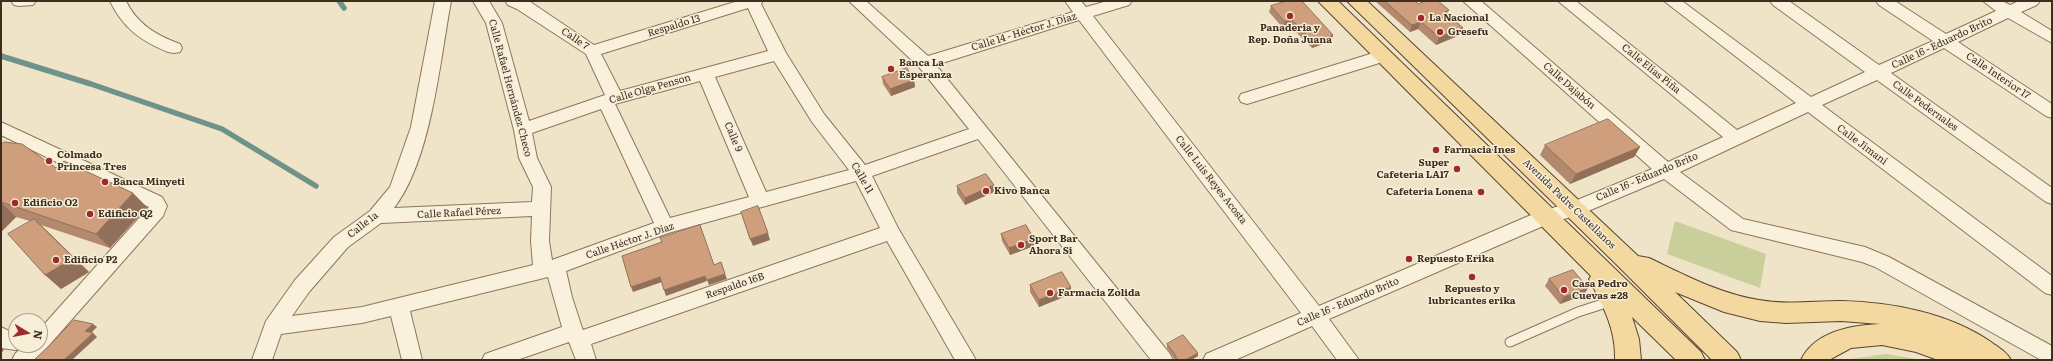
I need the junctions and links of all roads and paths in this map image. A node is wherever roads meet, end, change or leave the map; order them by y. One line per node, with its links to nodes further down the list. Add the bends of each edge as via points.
1 (19, 1): 2 (street)
2 (28, 1)
3 (118, 1): 23 (street, via 125,17 153,40)
4 (443, 1): 45 (street, Calle 1a, via 420,127 398,190)
5 (481, 1): 34 (street, Calle Rafael Hernández Checo, via 494,24)
6 (753, 1): 24 (street, Respaldo 13); 25 (street, Calle 11)
7 (856, 1): 27 (street)
8 (1124, 1): 19 (street, Calle 14 - Héctor J. Díaz)
9 (1327, 1): 26 (main road)
10 (1356, 1): 44 (main road, Avenida Padre Castellanos)
11 (1471, 1): 39 (street, Calle Dajabón)
12 (1566, 1): 37 (street, Calle Elías Piña)
13 (1672, 1): 32 (street, Calle Jimaní)
14 (1778, 1): 28 (street, Calle Pedernales)
15 (1884, 1): 22 (street, Calle Interior 17)
16 (1991, 1): 20 (street)
17 (2032, 1): 20 (street, Calle 16 - Eduardo Brito)
18 (523, 2): 24 (street, Calle 7)
19 (1078, 7): 27 (street, Calle 14 - Héctor J. Díaz); 55 (street, Calle Luis Reyes Acosta)
20 (2008, 12): 21 (street); 22 (street, Calle 16 - Eduardo Brito)
21 (2052, 38)
22 (1945, 41): 28 (street, Calle 16 - Eduardo Brito); 33 (street, Calle Interior 17)
23 (174, 48)
24 (592, 50): 31 (street, Calle 7)
25 (778, 54): 29 (street, Calle Olga Penson); 40 (street, Calle 11, via 818,118)
26 (1383, 56): 30 (street); 46 (main road)
27 (925, 63): 36 (street)
28 (1878, 72): 32 (street, Calle 16 - Eduardo Brito); 41 (street, Calle Pedernales)
29 (705, 73): 31 (street, Calle Olga Penson); 42 (street, Calle 9)
30 (1247, 98)
31 (610, 100): 34 (street, Calle Olga Penson); 47 (street, Calle 7)
32 (1808, 104): 37 (street, Calle 16 - Eduardo Brito); 52 (street, Calle Jimaní)
33 (2052, 112)
34 (523, 130): 43 (street, Calle Rafael Hernández Checo, via 528,158 542,187)
35 (8, 131): 38 (street); 57 (street, via 156,202 158,206)
36 (981, 131): 40 (street, Calle Héctor J. Díaz); 68 (street)
37 (1736, 138): 39 (street, Calle 16 - Eduardo Brito)
38 (1, 148)
39 (1666, 171): 44 (street, Calle 16 - Eduardo Brito); 61 (street, Calle Dajabón, via 1738,225 1851,251 1882,262)
40 (861, 173): 42 (street, Calle Héctor J. Díaz); 48 (street, Calle 11)
41 (2052, 197)
42 (760, 200): 47 (street, Calle Héctor J. Díaz)
43 (541, 209): 45 (street, Calle Rafael Pérez); 51 (street, Calle Rafael Hernández Checo, via 540,241)
44 (1574, 209): 46 (street, Calle 16 - Eduardo Brito); 49 (main road, Avenida Padre Castellanos)
45 (377, 216): 56 (street, Calle 1a, via 341,242 302,286)
46 (1545, 216): 50 (main road); 55 (street, Calle 16 - Eduardo Brito)
47 (665, 227): 51 (street, Calle Héctor J. Díaz)
48 (891, 232): 58 (street, Respaldo 16B); 67 (street, Calle 11)
49 (1623, 256): 73 (main road, Avenida Padre Castellanos); 76 (main road, via 1685,286 1737,306 1777,313 1879,313 1922,322 1968,341)
50 (1591, 261): 53 (main road); 72 (main road)
51 (550, 268): 54 (street, Calle Héctor J. Díaz); 58 (street, Calle Rafael Hernández Checo)
52 (2052, 287)
53 (1613, 301): 59 (lane, via 1578,312); 71 (main road, via 1629,346)
54 (399, 306): 56 (street, Calle Héctor J. Díaz, via 362,315); 64 (street)
55 (1316, 315): 69 (street, Calle 16 - Eduardo Brito); 70 (street, Calle Luis Reyes Acosta)
56 (272, 327): 63 (street, Calle 1a)
57 (48, 334)
58 (576, 336): 65 (street, Respaldo 16B); 66 (street, Calle Rafael Hernández Checo)
59 (1510, 342)
60 (29, 353): 62 (street)
61 (2052, 356)
62 (22, 360)
63 (262, 360)
64 (412, 360)
65 (492, 360)
66 (586, 360)
67 (966, 360)
68 (1163, 360)
69 (1213, 360)
70 (1349, 360)
71 (1628, 360)
72 (1692, 360)
73 (1728, 360)
74 (1814, 360): 75 (main road, via 1817,353 1842,340 1878,335 1914,339)
75 (1964, 360)
76 (1998, 360)

